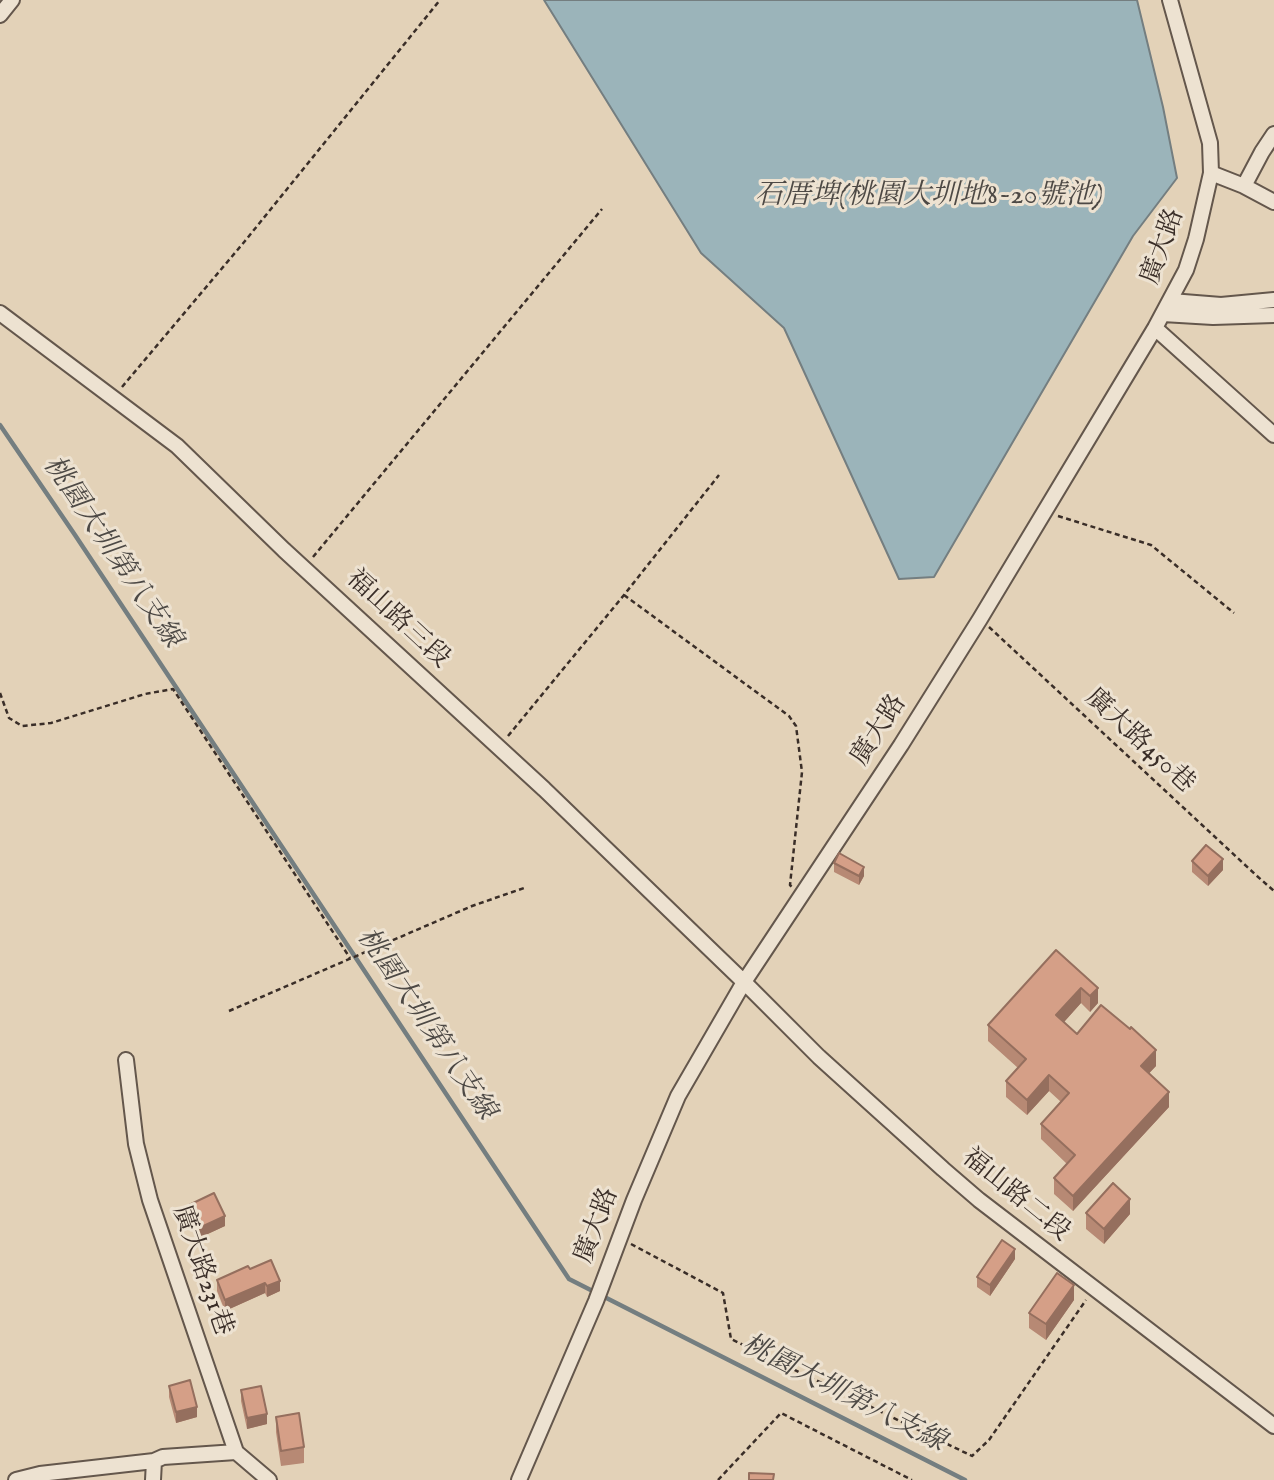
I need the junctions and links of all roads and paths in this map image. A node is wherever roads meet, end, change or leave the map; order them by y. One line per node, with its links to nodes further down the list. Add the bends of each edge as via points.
1 (12, 0): 4 (street)
2 (440, 0): 16 (path)
3 (1170, 0): 6 (street, 廣大路, via 1210,143)
4 (0, 15)
5 (1274, 134): 7 (street)
6 (1211, 173): 7 (street); 11 (street, 廣大路, via 1196,239)
7 (1244, 186): 8 (street)
8 (1274, 202)
9 (602, 209): 20 (path)
10 (1274, 299): 11 (street, via 1221,305)
11 (1171, 301): 13 (street, 廣大路)
12 (0, 313): 16 (street, 福山路三段)
13 (1163, 314): 14 (street); 15 (street, 廣大路)
14 (1274, 315)
15 (1156, 328): 17 (street); 19 (street, 廣大路)
16 (112, 398): 20 (street, 福山路三段, via 177,446)
17 (1274, 435)
18 (719, 475): 21 (path)
19 (1045, 512): 22 (path, via 1151,545); 23 (street, 廣大路)
20 (304, 567): 25 (street, 福山路三段)
21 (624, 595): 25 (path); 28 (path, via 789,716 796,726 802,772 790,885)
22 (1234, 613)
23 (980, 619): 27 (path, 廣大路450巷); 28 (street, 廣大路)
24 (0, 693): 29 (path, via 9,718 22,726 51,723 173,689)
25 (499, 747): 30 (street, 福山路三段)
26 (524, 888): 29 (path)
27 (1274, 891)
28 (800, 898): 30 (street, 廣大路)
29 (350, 958): 31 (path)
30 (744, 982): 33 (street, 廣大路, via 678,1096); 34 (street, 福山路二段, via 943,1170)
31 (229, 1011)
32 (126, 1060): 36 (street, 廣大路231巷, via 136,1144 150,1199)
33 (620, 1238): 34 (path, via 723,1293 731,1339 972,1456 989,1440); 41 (street, 廣大路)
34 (1094, 1288): 35 (street, 福山路二段)
35 (1274, 1426)
36 (236, 1452): 37 (street); 40 (street)
37 (154, 1461): 38 (street); 39 (street)
38 (16, 1480)
39 (153, 1480)
40 (269, 1480)
41 (519, 1480)
42 (718, 1480): 43 (path, via 781,1413)
43 (912, 1480)

